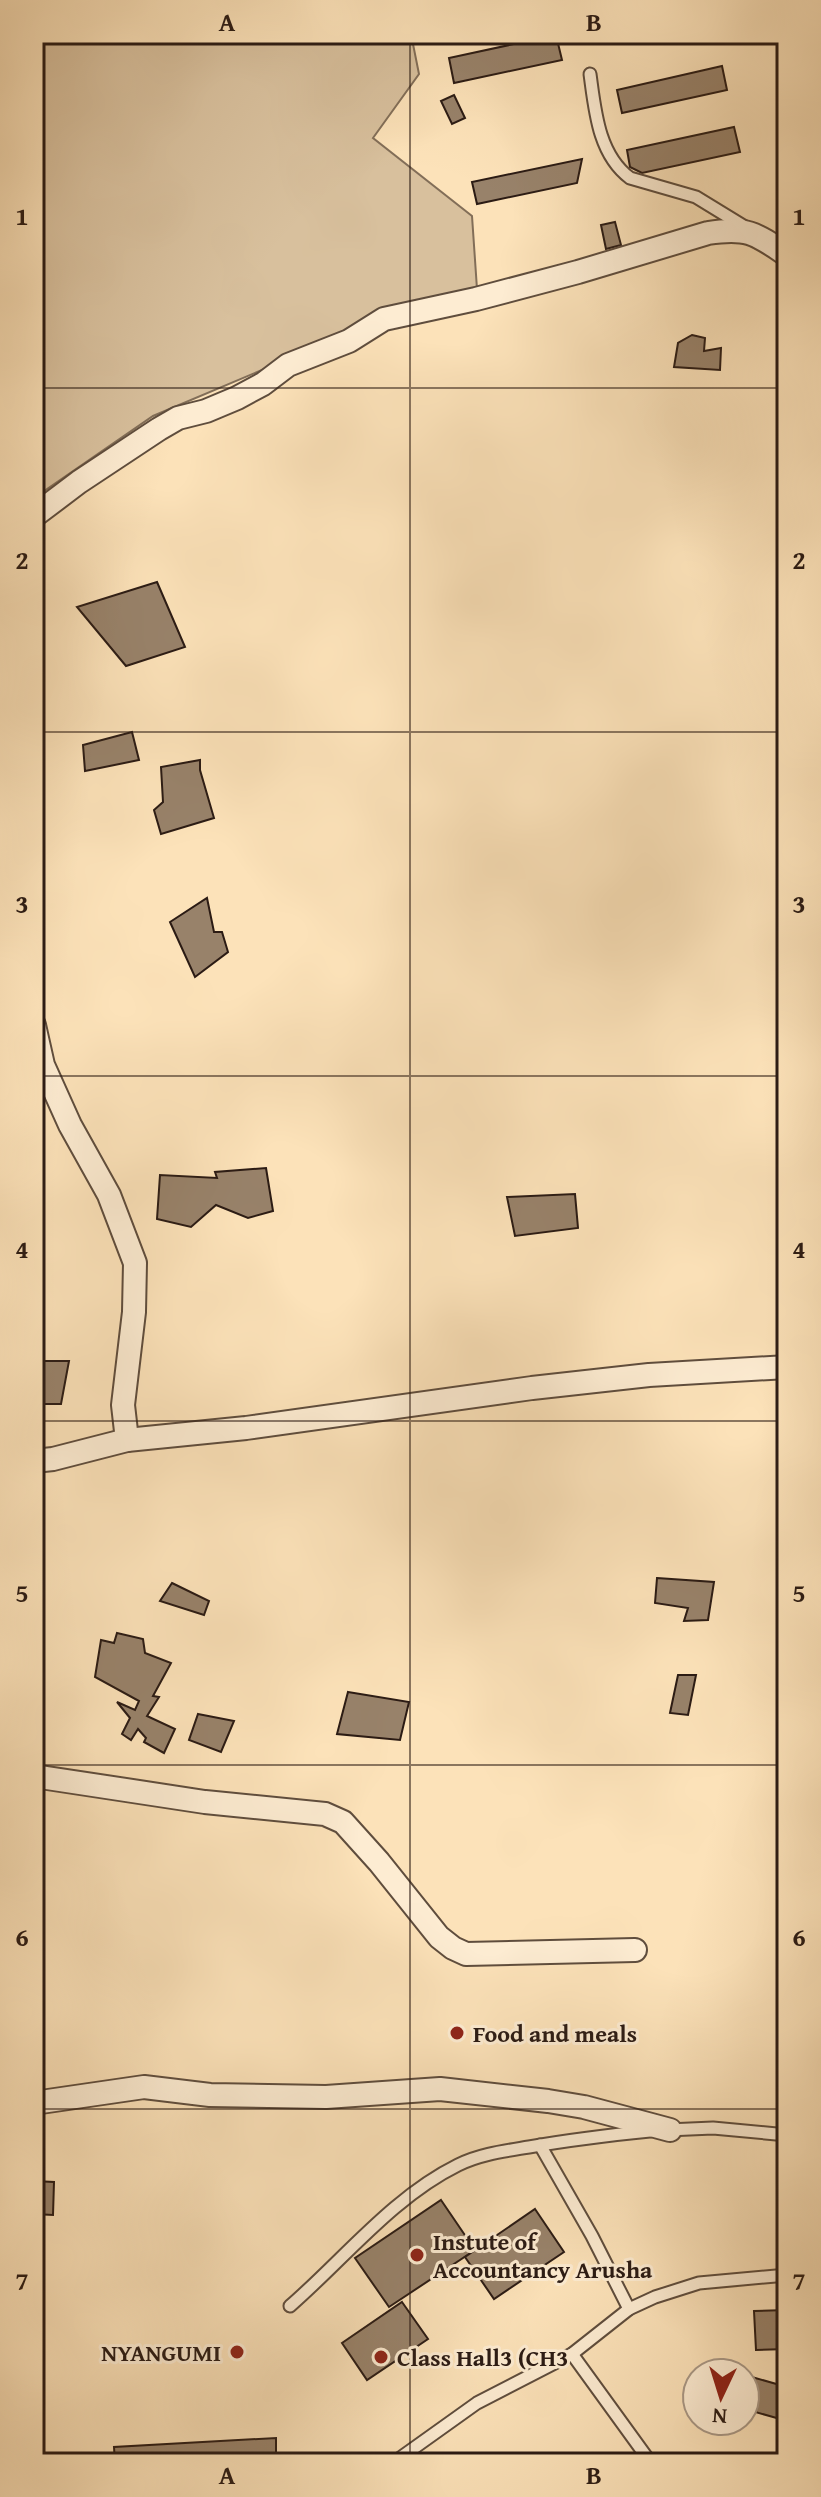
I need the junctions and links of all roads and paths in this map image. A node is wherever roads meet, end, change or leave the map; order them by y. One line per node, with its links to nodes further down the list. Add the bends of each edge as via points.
1 (590, 74): 2 (lane, via 605,145 621,171 696,197)
2 (756, 233): 3 (street); 4 (street, via 708,233 578,272 384,319 349,341 288,365 237,398 178,418)
3 (787, 255)
4 (34, 516)
5 (34, 1025): 7 (street, via 43,1065 109,1195 135,1263 123,1405)
6 (787, 1367): 7 (street, via 590,1381)
7 (127, 1440): 8 (street)
8 (34, 1461)
9 (34, 1776): 10 (street, via 325,1814 343,1822 439,1937 466,1954)
10 (635, 1950)
11 (34, 2103): 12 (street, via 144,2087 210,2095 326,2097 440,2089 584,2107)
12 (670, 2130): 13 (lane); 14 (lane)
13 (787, 2135)
14 (540, 2145): 16 (lane, via 459,2164 423,2186); 17 (lane)
15 (787, 2275): 17 (lane, via 699,2283)
16 (290, 2306)
17 (629, 2309): 18 (lane)
18 (572, 2354): 19 (lane, via 477,2403); 20 (lane)
19 (393, 2463)
20 (651, 2463)
21 (706, 2463): 22 (lane)
22 (739, 2463)

